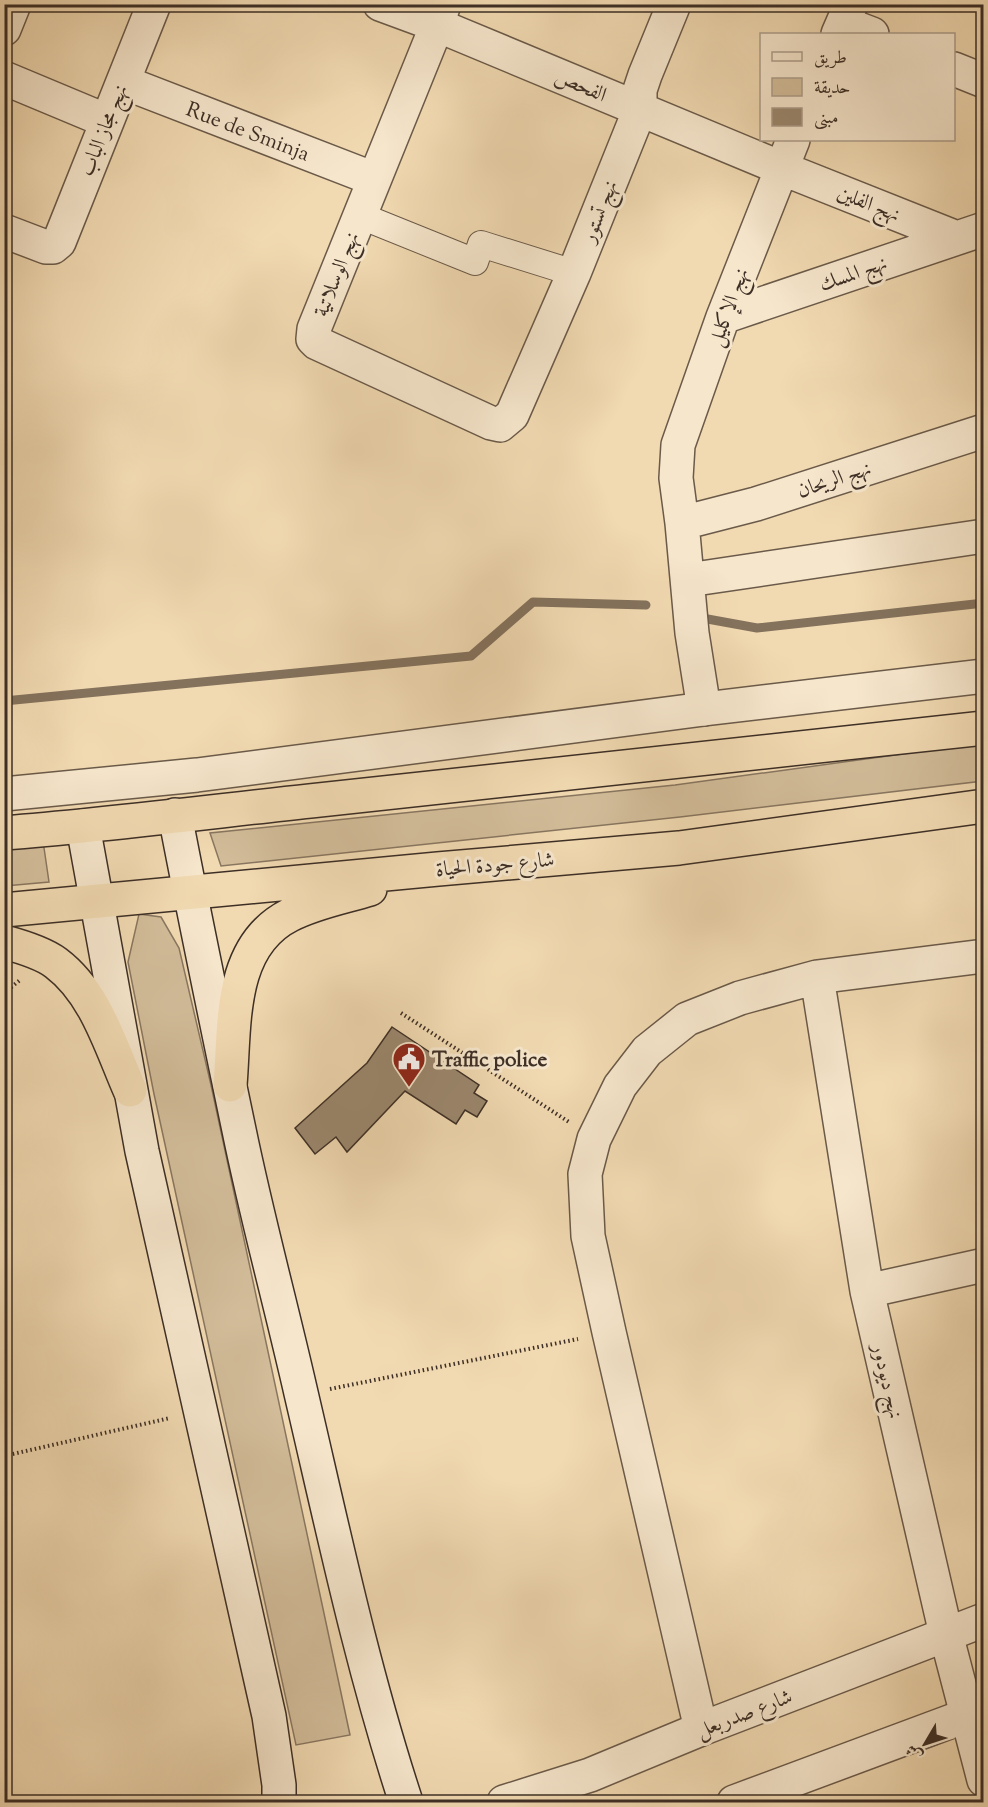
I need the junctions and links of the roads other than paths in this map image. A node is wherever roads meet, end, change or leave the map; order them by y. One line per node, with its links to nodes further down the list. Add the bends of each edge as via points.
1 (14, 4): 6 (street)
2 (154, 4): 10 (street, نهج مجاز الباب)
3 (380, 4): 5 (street, الفحص)
4 (674, 4): 11 (street, نهج تستور, via 640,90)
5 (441, 15): 11 (street, الفحص); 14 (street, نهج الوسلاتية)
6 (4, 29)
7 (955, 69): 9 (street)
8 (4, 78): 12 (street)
9 (984, 81)
10 (123, 82): 12 (street, نهج مجاز الباب); 14 (street, Rue de Sminja)
11 (640, 109): 13 (street, الفحص); 18 (street, نهج تستور)
12 (107, 121): 16 (street, نهج مجاز الباب, via 59,242 46,247)
13 (787, 154): 17 (street, نهج الفلين); 19 (street, نهج الإكليل)
14 (374, 179): 15 (street, نهج الوسلاتية)
15 (361, 216): 18 (street, via 475,262 481,244); 20 (street, نهج الوسلاتية, via 313,339 491,423 500,425)
16 (4, 231)
17 (970, 233): 19 (street, نهج المسك)
18 (574, 273): 20 (street, نهج تستور)
19 (723, 316): 22 (street, نهج الإكليل, via 678,445 676,478)
20 (512, 415)
21 (984, 431): 22 (street, نهج الريحان, via 756,504)
22 (682, 523): 24 (street, نهج الإكليل)
23 (984, 536): 24 (street)
24 (688, 580): 26 (street, نهج الإكليل)
25 (984, 676): 26 (street)
26 (704, 709): 28 (street, via 197,775)
27 (984, 728): 30 (highway)
28 (4, 794)
29 (984, 806): 33 (highway, شارع جودة الحياة, via 679,848)
30 (175, 815): 31 (highway); 34 (street)
31 (83, 826): 32 (highway); 35 (street)
32 (4, 833)
33 (438, 869): 34 (highway, شارع جودة الحياة); 40 (highway, via 291,915 256,942 245,962 237,994)
34 (191, 892): 35 (highway, شارع جودة الحياة); 40 (street)
35 (96, 901): 36 (highway, شارع جودة الحياة); 41 (street)
36 (4, 910)
37 (4, 942): 41 (highway, via 55,961 79,984)
38 (984, 956): 39 (street)
39 (817, 977): 43 (street, نهج ديودور); 47 (street, via 740,998 687,1019 646,1051 620,1086 594,1139 585,1174 588,1236)
40 (230, 1084): 50 (street, via 364,1661)
41 (130, 1090): 49 (street, via 268,1716)
42 (984, 1265): 43 (street)
43 (867, 1291): 45 (street, نهج ديودور)
44 (984, 1620): 45 (street, شارع صدربعل)
45 (946, 1635): 46 (street, نهج ديودور); 47 (street, شارع صدربعل)
46 (975, 1713): 48 (street, نهج ديودور); 52 (street)
47 (701, 1729): 51 (street, شارع صدربعل, via 590,1775)
48 (984, 1780)
49 (279, 1803)
50 (406, 1803)
51 (504, 1803)
52 (734, 1803)

